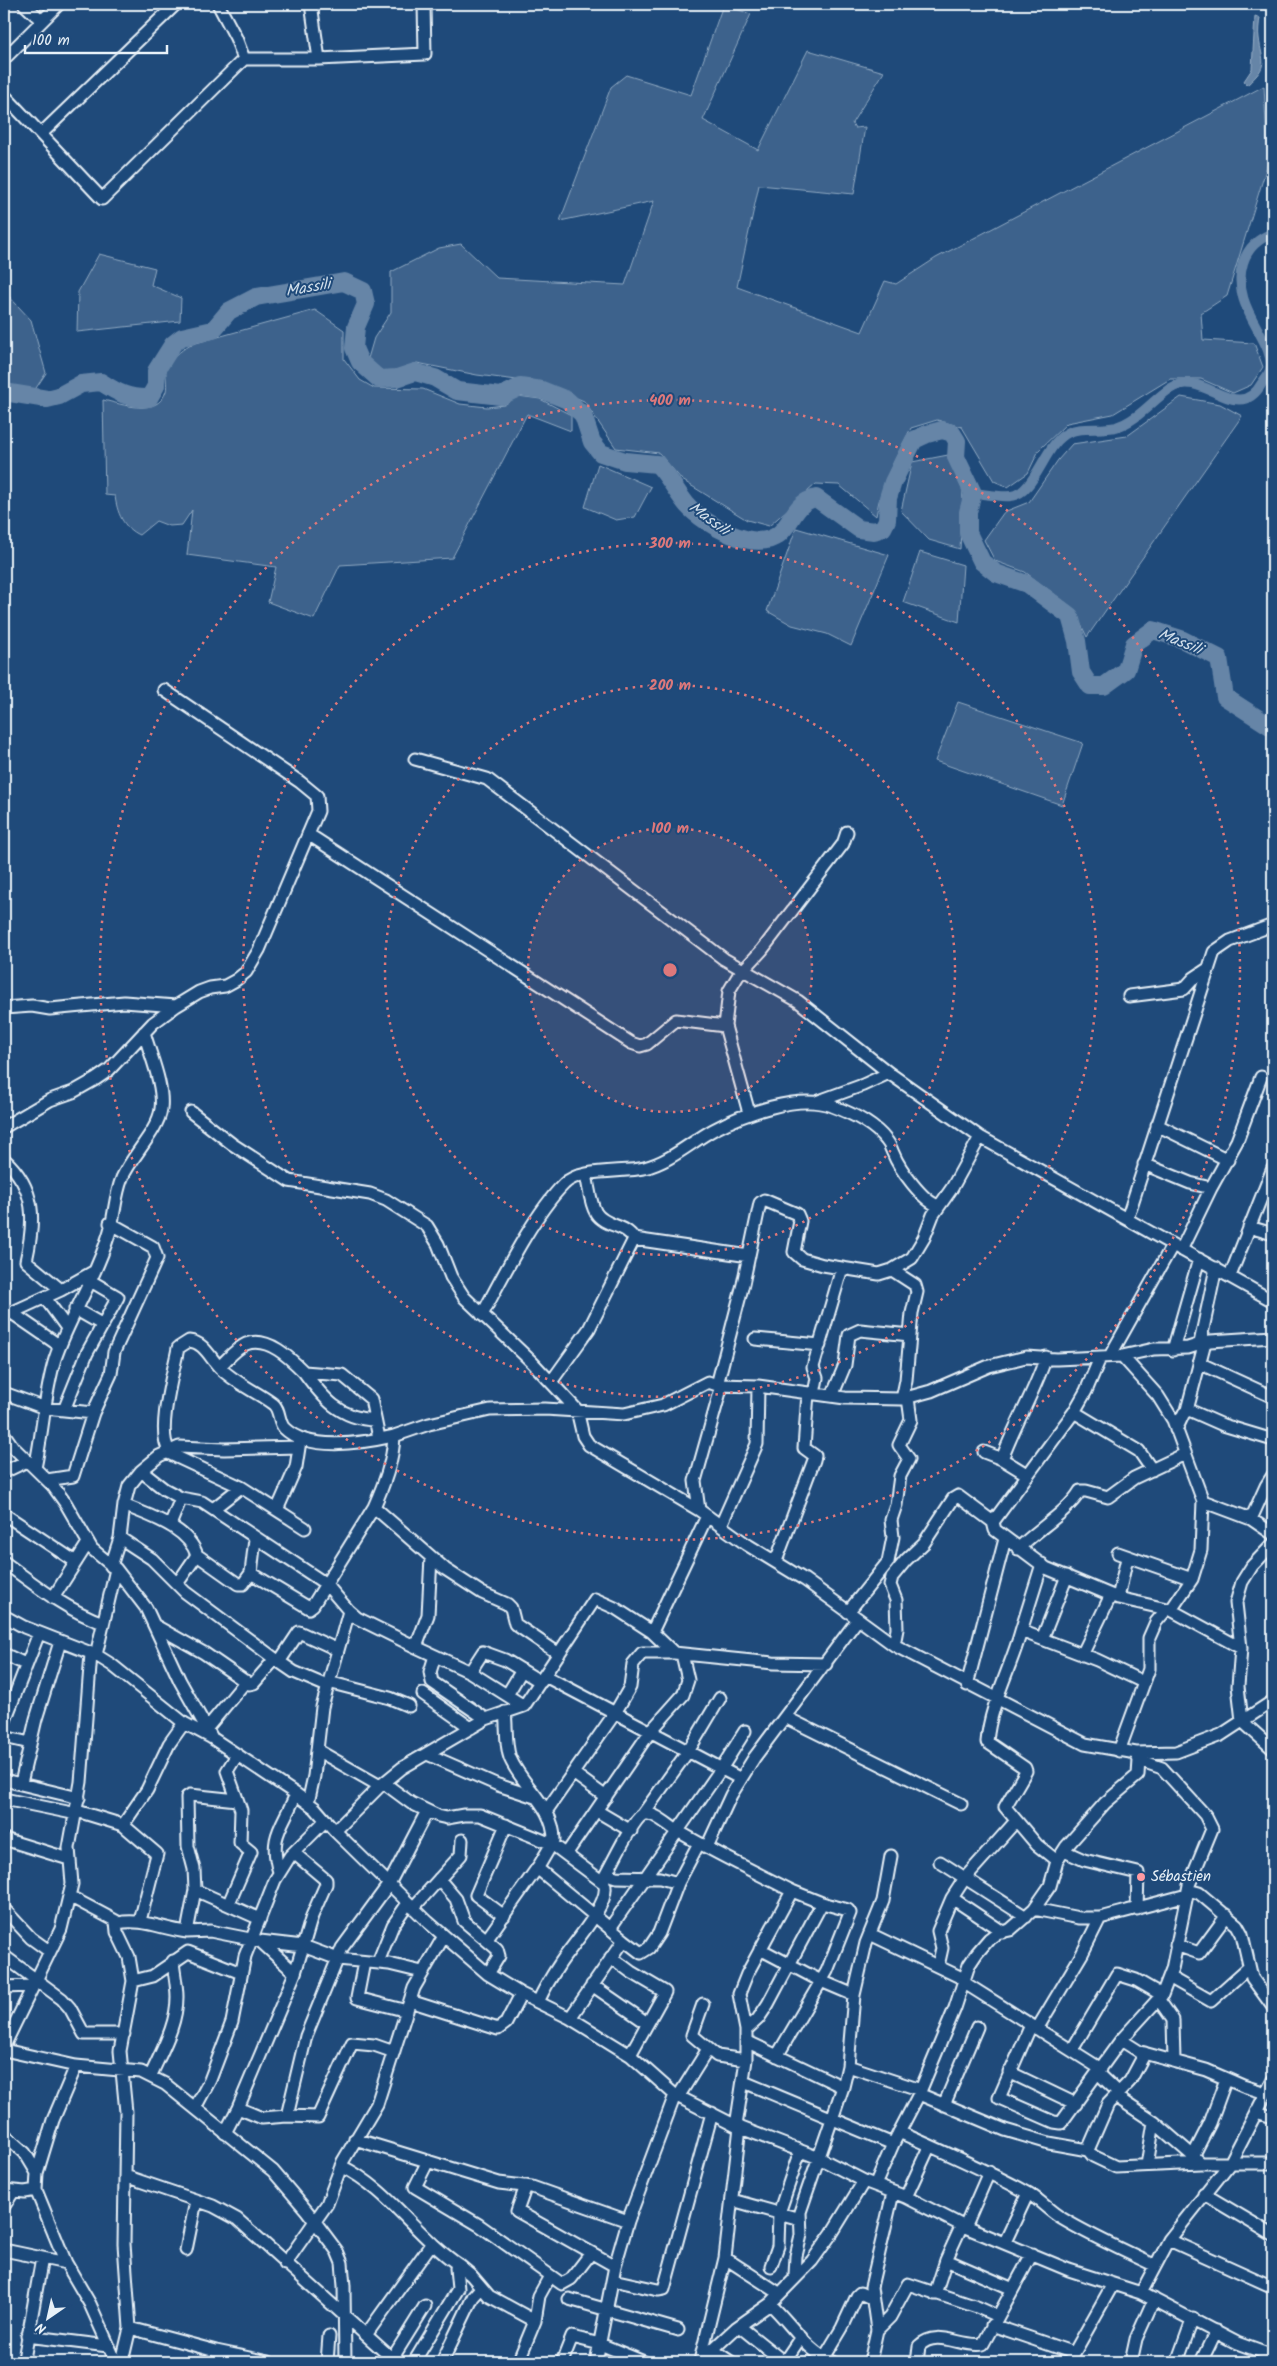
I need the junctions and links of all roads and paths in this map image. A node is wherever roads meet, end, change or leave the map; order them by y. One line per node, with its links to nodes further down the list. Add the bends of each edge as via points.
1 (24, 4): 7 (street)
2 (59, 4): 7 (street)
3 (176, 4): 12 (street)
4 (218, 4): 9 (street)
5 (311, 4): 10 (street)
6 (424, 4): 10 (street, via 425,54)
7 (42, 21): 8 (street)
8 (4, 59)
9 (244, 59): 10 (street); 12 (street, via 102,198)
10 (319, 59)
11 (4, 95): 12 (street)
12 (41, 134)
13 (164, 690): 16 (street, via 317,796 318,811)
14 (415, 759): 19 (street, via 487,779 692,936)
15 (847, 832): 19 (street, via 843,844)
16 (308, 834): 21 (street, via 246,972 225,986 199,992); 23 (street, via 631,1044 647,1044 676,1020)
17 (1273, 925): 18 (street, via 1220,946)
18 (1206, 970): 20 (street, via 1184,989); 30 (street)
19 (743, 971): 23 (street, via 729,991); 25 (street, via 798,1001)
20 (1129, 996)
21 (176, 1006): 22 (street, via 124,1002 50,1009 32,1006); 24 (street)
22 (4, 1008)
23 (725, 1026): 29 (street)
24 (144, 1032): 31 (street, via 109,1070 96,1079 50,1100); 41 (street, via 158,1083 160,1114 156,1126 122,1179)
25 (889, 1073): 27 (street); 32 (street)
26 (1261, 1078): 34 (street)
27 (818, 1102): 29 (street, via 782,1105); 39 (street, via 854,1115 877,1130 915,1186)
28 (191, 1112): 58 (street, via 232,1144 289,1181 370,1194 386,1200 427,1226 451,1277 464,1297)
29 (749, 1113): 37 (street, via 654,1165)
30 (1157, 1125): 34 (street); 35 (street)
31 (4, 1127)
32 (980, 1137): 39 (street); 40 (street)
33 (4, 1159): 53 (street, via 22,1178 30,1206 32,1235 26,1262)
34 (1228, 1160): 38 (street)
35 (1144, 1164): 38 (street); 40 (street)
36 (1273, 1168): 42 (street)
37 (586, 1175): 44 (street, via 597,1215 623,1228); 58 (street, via 565,1182 551,1199)
38 (1211, 1188): 45 (street)
39 (939, 1206): 50 (street, via 912,1258)
40 (1127, 1218): 45 (street)
41 (110, 1223): 51 (street, via 108,1237); 85 (street, via 153,1246 157,1258 114,1352 111,1374)
42 (1249, 1227): 43 (street); 52 (street)
43 (1273, 1234)
44 (634, 1239): 46 (street); 73 (street, via 589,1329)
45 (1177, 1248): 47 (street); 68 (street)
46 (749, 1256): 48 (street, via 757,1213 764,1200 797,1214 800,1221 794,1252 797,1256); 74 (street)
47 (1198, 1259): 49 (street); 67 (street)
48 (842, 1268): 50 (street, via 879,1274); 65 (street)
49 (1216, 1268): 52 (street); 64 (street)
50 (892, 1270): 61 (street, via 917,1287)
51 (91, 1276): 53 (street); 56 (street); 59 (street, via 118,1296)
52 (1230, 1276): 55 (street)
53 (61, 1290): 54 (street)
54 (45, 1298): 57 (street); 60 (street)
55 (1273, 1302)
56 (75, 1309): 59 (street); 60 (street)
57 (8, 1315): 66 (street)
58 (482, 1315): 73 (street)
59 (103, 1325): 82 (street, via 75,1379)
60 (67, 1328): 66 (street)
61 (910, 1335): 78 (street, via 860,1330 849,1336 845,1365); 80 (street)
62 (1273, 1337): 64 (street)
63 (755, 1339): 65 (street)
64 (1202, 1342): 67 (street); 70 (street)
65 (820, 1345): 77 (street, via 813,1367 817,1378)
66 (60, 1346): 81 (street, via 50,1376)
67 (1173, 1350): 68 (street, via 1154,1349)
68 (1111, 1356): 69 (street); 86 (street); 88 (street, via 1158,1396)
69 (1046, 1357): 80 (street, via 1026,1357 989,1366); 97 (street)
70 (1199, 1363): 79 (street); 84 (street)
71 (219, 1367): 72 (street, via 251,1343 274,1347); 93 (street, via 275,1406 283,1426); 94 (street, via 196,1342 189,1341 178,1348 164,1432)
72 (304, 1372): 87 (street, via 334,1407 354,1417); 87 (street, via 343,1376 371,1399)
73 (551, 1382): 83 (street)
74 (719, 1385): 75 (street); 83 (street, via 708,1382 663,1405 624,1414); 112 (street, via 695,1481)
75 (758, 1386): 77 (street); 117 (street, via 757,1444)
76 (4, 1393): 81 (street)
77 (811, 1394): 78 (street); 128 (street, via 804,1450 815,1456)
78 (832, 1396): 80 (street)
79 (1273, 1397)
80 (905, 1399): 143 (street, via 911,1420 900,1445 909,1459 900,1476 891,1520 892,1551)
81 (45, 1408): 82 (street); 98 (street)
82 (64, 1410): 85 (street)
83 (577, 1410): 90 (street, via 490,1410); 112 (street, via 583,1436 589,1445)
84 (1187, 1410): 88 (street); 92 (street)
85 (93, 1412): 104 (street, via 73,1476)
86 (1074, 1412): 99 (street, via 1138,1451); 102 (street)
87 (375, 1420): 91 (street)
88 (1176, 1430): 96 (street)
89 (4, 1434): 98 (street)
90 (394, 1436): 91 (street); 109 (street, via 388,1474)
91 (379, 1438): 93 (street, via 344,1444)
92 (1273, 1440)
93 (300, 1443): 94 (street, via 224,1449 187,1447); 111 (street, via 296,1467)
94 (168, 1451): 100 (street); 105 (street)
95 (984, 1452): 97 (street)
96 (1185, 1454): 99 (street); 107 (street)
97 (1002, 1459): 102 (street)
98 (31, 1464): 101 (street); 104 (street)
99 (1152, 1470): 125 (street, via 1134,1478 1108,1497 1080,1492 1073,1502 1034,1532)
100 (141, 1471): 106 (street); 108 (street, via 129,1486)
101 (4, 1472)
102 (1028, 1475): 115 (street)
103 (1273, 1475): 114 (street)
104 (47, 1480): 123 (street, via 66,1504)
105 (240, 1487): 110 (street); 111 (street)
106 (181, 1498): 110 (street, via 200,1501); 116 (street)
107 (1203, 1501): 114 (street); 135 (street, via 1201,1550)
108 (124, 1505): 116 (street); 120 (street)
109 (374, 1507): 127 (street); 137 (street)
110 (213, 1509): 121 (street)
111 (277, 1510): 118 (street)
112 (703, 1513): 117 (street); 147 (street)
113 (4, 1514): 130 (street)
114 (1251, 1519): 119 (street)
115 (992, 1522): 122 (street, via 994,1530); 151 (street, via 958,1496 953,1499 924,1543 892,1577 890,1585 896,1600 897,1629)
116 (170, 1525): 126 (street, via 184,1536)
117 (721, 1525): 128 (street)
118 (305, 1528)
119 (1273, 1534)
120 (120, 1538): 132 (street); 136 (street, via 152,1559)
121 (255, 1539): 133 (street); 137 (street)
122 (1005, 1539): 125 (street); 170 (street)
123 (88, 1543): 130 (street); 132 (street)
124 (1273, 1544): 153 (street, via 1242,1582 1236,1603)
125 (1018, 1549): 131 (street)
126 (197, 1555): 133 (street, via 238,1584 243,1584); 136 (street)
127 (431, 1557): 152 (street, via 428,1615); 156 (street, via 470,1585 507,1604 515,1624)
128 (776, 1561): 143 (street)
129 (4, 1562): 139 (street)
130 (76, 1562): 139 (street)
131 (1042, 1564): 134 (street); 146 (street)
132 (114, 1568): 144 (street); 145 (street, via 146,1608)
133 (251, 1573): 137 (street, via 309,1608)
134 (1067, 1576): 138 (street); 149 (street)
135 (1192, 1579): 138 (street, via 1123,1555); 140 (street)
136 (177, 1584): 161 (street)
137 (326, 1584): 141 (street)
138 (1114, 1597): 140 (street); 158 (street)
139 (53, 1598): 144 (street, via 85,1617)
140 (1169, 1610): 153 (street); 168 (street, via 1156,1622 1149,1638 1149,1669)
141 (349, 1611): 152 (street); 154 (street)
142 (4, 1616): 148 (street)
143 (853, 1616): 151 (street); 163 (street)
144 (103, 1623): 155 (street)
145 (154, 1625): 167 (street); 188 (street, via 180,1681)
146 (1021, 1631): 149 (street); 174 (street)
147 (652, 1632): 156 (street, via 596,1599); 157 (street)
148 (39, 1633): 150 (street); 162 (street)
149 (1042, 1639): 158 (street)
150 (60, 1642): 155 (street); 190 (street)
151 (894, 1645): 170 (street)
152 (416, 1647): 160 (street)
153 (1241, 1648): 182 (street, via 1238,1686)
154 (338, 1650): 161 (street, via 298,1632); 169 (street)
155 (93, 1654): 184 (street, via 129,1677); 207 (street)
156 (559, 1654): 166 (street)
157 (678, 1654): 163 (street, via 773,1663); 179 (street, via 648,1652 639,1656 632,1666 630,1687); 187 (street, via 687,1674 687,1688 682,1698)
158 (1082, 1655): 168 (street)
159 (5, 1656): 162 (street)
160 (436, 1656): 165 (street); 181 (street, via 430,1672 432,1682)
161 (277, 1660): 167 (street, via 254,1683); 169 (street, via 294,1672)
162 (25, 1664): 183 (street)
163 (826, 1664): 180 (street)
164 (522, 1670): 165 (street, via 483,1652); 166 (street); 172 (street)
165 (470, 1672): 172 (street)
166 (543, 1679): 177 (street); 179 (street)
167 (246, 1681): 188 (street)
168 (1143, 1682): 194 (street)
169 (328, 1684): 176 (street, via 390,1698); 192 (street)
170 (968, 1685): 174 (street)
171 (423, 1694): 185 (street)
172 (507, 1695): 177 (street)
173 (720, 1698): 193 (street)
174 (998, 1698): 194 (street, via 1084,1744); 218 (street, via 990,1721 988,1744 1026,1770 1005,1805)
175 (1273, 1701): 182 (street)
176 (409, 1706)
177 (524, 1706): 178 (street)
178 (505, 1712): 181 (street); 205 (street, via 510,1757)
179 (616, 1713): 187 (street); 199 (street)
180 (785, 1716): 200 (street); 211 (street)
181 (486, 1720): 185 (street)
182 (1242, 1721): 191 (street); 197 (street, via 1221,1735 1176,1752)
183 (4, 1723)
184 (184, 1723): 188 (street); 219 (street, via 169,1744 147,1790)
185 (471, 1728): 195 (street)
186 (745, 1731): 198 (street)
187 (650, 1732): 193 (street); 206 (street)
188 (210, 1733): 196 (street)
189 (4, 1737): 190 (street)
190 (30, 1743): 202 (street)
191 (1273, 1749)
192 (317, 1750): 203 (street); 210 (street)
193 (689, 1750): 198 (street); 216 (street)
194 (1119, 1751): 197 (street)
195 (427, 1754): 203 (street); 205 (street, via 498,1785)
196 (237, 1755): 204 (street); 209 (street, via 227,1770)
197 (1137, 1756): 228 (street, via 1138,1773 1134,1780 1105,1803); 245 (street, via 1162,1768 1210,1823 1212,1829)
198 (721, 1770): 200 (street); 221 (street)
199 (573, 1773): 206 (street); 212 (street)
200 (741, 1778): 227 (street)
201 (4, 1780): 202 (street)
202 (21, 1782): 207 (street)
203 (382, 1784): 213 (street); 222 (street)
204 (296, 1794): 210 (street); 236 (street, via 274,1842)
205 (535, 1797): 212 (street)
206 (606, 1797): 214 (street)
207 (79, 1798): 215 (street)
208 (4, 1799): 215 (street)
209 (237, 1800): 243 (street, via 187,1796 188,1846); 248 (street, via 242,1817 239,1841 250,1852)
210 (308, 1802): 217 (street)
211 (961, 1804)
212 (547, 1810): 226 (street, via 553,1829)
213 (427, 1811): 220 (street, via 445,1818 474,1814); 242 (street)
214 (597, 1811): 223 (street); 230 (street)
215 (77, 1812): 219 (street); 232 (street, via 69,1848)
216 (643, 1814): 221 (street, via 656,1817); 223 (street)
217 (326, 1820): 222 (street); 229 (street)
218 (1016, 1821): 233 (street, via 1037,1845); 239 (street)
219 (123, 1824): 259 (street, via 158,1855)
220 (506, 1825): 226 (street); 255 (street, via 476,1895)
221 (677, 1830): 227 (street); 238 (street)
222 (335, 1831): 242 (street)
223 (631, 1831): 237 (street)
224 (4, 1839): 232 (street)
225 (462, 1840): 240 (street, via 461,1855)
226 (552, 1844): 230 (street); 235 (street)
227 (703, 1845): 241 (street); 244 (street)
228 (1064, 1851): 233 (street); 252 (street, via 1084,1860 1138,1873)
229 (294, 1853): 236 (street); 269 (street, via 326,1880)
230 (567, 1854): 237 (street)
231 (892, 1856): 264 (street, via 884,1901)
232 (70, 1859): 246 (street, via 73,1878)
233 (1057, 1861): 253 (street, via 1050,1886)
234 (940, 1862): 239 (street)
235 (538, 1868): 255 (street); 256 (street)
236 (280, 1872): 258 (street)
237 (604, 1877): 238 (street); 256 (street, via 606,1892)
238 (647, 1877): 241 (street); 261 (street)
239 (965, 1878): 247 (street); 253 (street)
240 (439, 1879): 250 (street); 266 (street, via 456,1899 464,1922)
241 (678, 1883): 268 (street, via 659,1932 649,1948 641,1953)
242 (389, 1884): 250 (street); 275 (street, via 345,1942)
243 (195, 1890): 248 (street); 262 (street)
244 (792, 1891): 249 (street); 271 (street)
245 (1188, 1893): 252 (street); 254 (street, via 1198,1892); 270 (street)
246 (69, 1896): 260 (street); 272 (street, via 61,1929)
247 (952, 1898): 263 (street); 280 (street, via 938,1931 942,1948)
248 (229, 1903): 258 (street)
249 (822, 1903): 279 (street); 287 (street, via 850,1913)
250 (410, 1905): 265 (street); 278 (street, via 394,1925)
251 (4, 1909): 272 (street, via 31,1938)
252 (1136, 1909): 257 (street)
253 (1030, 1913): 257 (street); 263 (street)
254 (1227, 1915): 270 (street, via 1198,1952); 281 (street, via 1240,1930)
255 (504, 1916): 266 (street)
256 (595, 1916): 261 (street); 296 (street, via 562,1959)
257 (1100, 1918): 303 (street, via 1082,1954)
258 (260, 1919): 267 (street)
259 (140, 1921): 260 (street); 262 (street, via 157,1928)
260 (118, 1923): 289 (street, via 116,1932 129,1957)
261 (610, 1928): 268 (street)
262 (187, 1932): 267 (street, via 210,1931)
263 (1003, 1932): 288 (street, via 984,1944 969,1964)
264 (870, 1934): 280 (street); 294 (street)
265 (444, 1936): 282 (street); 285 (street)
266 (487, 1939): 285 (street, via 499,1953)
267 (257, 1940): 269 (street); 283 (street); 284 (street)
268 (624, 1940): 274 (street)
269 (303, 1946): 275 (street); 284 (street)
270 (1176, 1946): 286 (street)
271 (760, 1949): 279 (street); 305 (street, via 739,1994)
272 (49, 1950): 290 (street)
273 (4, 1956): 290 (street)
274 (611, 1957): 291 (street); 301 (street, via 665,1992)
275 (338, 1959): 277 (street); 337 (street, via 306,2036)
276 (173, 1962): 283 (street, via 191,1952); 289 (street, via 152,1976); 322 (street, via 176,2008 170,2032)
277 (364, 1962): 278 (street); 298 (street, via 357,1998)
278 (378, 1962): 282 (street)
279 (789, 1964): 287 (street); 305 (street)
280 (938, 1966): 288 (street)
281 (1249, 1967): 286 (street, via 1211,2001); 299 (street, via 1254,1981)
282 (422, 1972): 298 (street)
283 (241, 1973): 333 (street, via 232,2022 210,2080)
284 (294, 1973): 334 (street)
285 (488, 1974): 293 (street)
286 (1169, 1977): 295 (street)
287 (821, 1981): 294 (street); 314 (street)
288 (964, 1981): 303 (street); 327 (street)
289 (133, 1982): 304 (street)
290 (34, 1983): 292 (street); 304 (street, via 62,1999 84,2034); 307 (street)
291 (592, 1985): 300 (street); 301 (street)
292 (4, 1987)
293 (521, 1994): 296 (street); 298 (street, via 506,2023 498,2029)
294 (854, 1995): 318 (street)
295 (1160, 1998): 306 (street); 310 (street, via 1136,1980 1117,1974); 316 (street, via 1173,2020)
296 (538, 2002): 300 (street)
297 (703, 2004): 308 (street, via 692,2035)
298 (408, 2006): 311 (street)
299 (1273, 2007)
300 (570, 2018): 313 (street)
301 (648, 2023): 313 (street)
302 (977, 2027): 332 (street)
303 (1034, 2027): 310 (street); 321 (street)
304 (124, 2034): 319 (street, via 120,2052)
305 (746, 2036): 314 (street); 315 (street)
306 (1121, 2040): 312 (street); 320 (street)
307 (4, 2046)
308 (708, 2049): 315 (street, via 720,2057); 330 (street)
309 (4, 2050): 317 (street)
310 (1072, 2050): 320 (street)
311 (394, 2052): 337 (street, via 374,2045 352,2044 319,2117); 345 (street, via 377,2104)
312 (1145, 2053): 316 (street); 329 (street, via 1137,2070)
313 (630, 2055): 330 (street)
314 (777, 2056): 326 (street)
315 (746, 2060): 325 (street)
316 (1174, 2060): 323 (street)
317 (76, 2066): 319 (street); 358 (street, via 52,2120)
318 (848, 2066): 326 (street); 327 (street)
319 (122, 2070): 322 (street); 359 (street, via 126,2112)
320 (1099, 2071): 329 (street); 331 (street)
321 (1009, 2072): 331 (street); 331 (street, via 1000,2100 1058,2123 1063,2122)
322 (151, 2075): 333 (street)
323 (1226, 2079): 328 (street); 351 (street)
324 (1273, 2080): 328 (street)
325 (744, 2082): 339 (street); 341 (street)
326 (843, 2087): 339 (street)
327 (920, 2092): 332 (street); 342 (street)
328 (1266, 2093): 335 (street)
329 (1117, 2094): 340 (street); 348 (street, via 1102,2115)
330 (677, 2096): 336 (street); 373 (street)
331 (1076, 2104)
332 (944, 2105): 348 (street, via 1005,2130)
333 (195, 2108): 343 (street)
334 (238, 2108): 337 (street, via 262,2118); 343 (street)
335 (1256, 2112): 338 (street); 353 (street)
336 (712, 2113): 341 (street); 395 (street, via 664,2289)
337 (287, 2116)
338 (1273, 2117)
339 (831, 2120): 346 (street); 350 (street)
340 (1154, 2122): 351 (street); 355 (street)
341 (738, 2127): 349 (street); 368 (street)
342 (899, 2132): 346 (street); 347 (street)
343 (225, 2133): 374 (street, via 273,2171)
344 (4, 2134): 358 (street, via 25,2153)
345 (356, 2139): 352 (street); 356 (street)
346 (893, 2144): 360 (street)
347 (929, 2147): 357 (street); 367 (street)
348 (1088, 2150): 355 (street, via 1112,2166)
349 (800, 2151): 350 (street); 371 (street)
350 (819, 2158): 360 (street); 372 (street)
351 (1197, 2160): 353 (street); 355 (street)
352 (428, 2161): 361 (street, via 506,2184); 394 (street, via 415,2187 479,2224)
353 (1230, 2163): 354 (street); 366 (street)
354 (1273, 2163)
355 (1147, 2165)
356 (341, 2166): 374 (street, via 327,2204); 379 (street, via 386,2197)
357 (989, 2172): 365 (street); 375 (street)
358 (37, 2173): 362 (street)
359 (125, 2176): 369 (street); 414 (street, via 124,2244)
360 (869, 2183): 364 (street); 393 (street, via 818,2252)
361 (526, 2186): 373 (street); 382 (street, via 517,2211)
362 (36, 2190): 363 (street); 387 (street)
363 (8, 2191): 370 (street)
364 (893, 2192): 367 (street); 403 (street)
365 (1028, 2193): 378 (street); 390 (street, via 1058,2217 1091,2236)
366 (1204, 2194): 376 (street); 377 (street)
367 (906, 2197): 375 (street)
368 (732, 2200): 371 (street); 385 (street)
369 (196, 2201): 381 (street); 388 (street, via 237,2219)
370 (4, 2206)
371 (779, 2213): 372 (street); 392 (street, via 778,2246)
372 (800, 2219): 393 (street)
373 (628, 2221): 391 (street)
374 (315, 2222): 388 (street); 409 (street, via 342,2263)
375 (964, 2226): 378 (street); 386 (street)
376 (1273, 2236)
377 (1169, 2240): 390 (street); 397 (street)
378 (1005, 2242): 383 (street)
379 (432, 2243): 389 (street); 418 (street)
380 (4, 2250): 384 (street)
381 (186, 2250)
382 (591, 2253): 391 (street); 394 (street, via 568,2282 562,2284)
383 (1032, 2254): 396 (street); 399 (street)
384 (42, 2258): 387 (street); 419 (street)
385 (725, 2258): 400 (street); 441 (street)
386 (946, 2260): 399 (street); 402 (street)
387 (66, 2263): 423 (street, via 90,2304)
388 (285, 2264): 409 (street)
389 (459, 2265): 398 (street); 436 (street, via 456,2268 458,2289)
390 (1154, 2265): 401 (street)
391 (616, 2266): 395 (street)
392 (771, 2266)
393 (795, 2275): 400 (street)
394 (550, 2276): 412 (street, via 539,2296)
395 (613, 2280): 408 (street)
396 (1113, 2284): 401 (street); 426 (street)
397 (1273, 2287)
398 (481, 2288): 412 (street, via 488,2296); 437 (street, via 473,2297)
399 (1013, 2289): 411 (street)
400 (779, 2293): 406 (street)
401 (1141, 2293): 405 (street)
402 (935, 2294): 411 (street, via 977,2307); 416 (street, via 908,2284 890,2317)
403 (871, 2298): 416 (street); 428 (street, via 858,2294)
404 (569, 2299): 408 (street)
405 (1154, 2299): 410 (street); 445 (street, via 1136,2339)
406 (770, 2304): 413 (street); 421 (street)
407 (425, 2306): 427 (street)
408 (606, 2311): 415 (street); 422 (street)
409 (345, 2316): 418 (street); 435 (street)
410 (1193, 2318): 417 (street); 446 (street)
411 (994, 2320): 426 (street); 444 (street, via 981,2345 945,2339 924,2342 918,2348)
412 (535, 2321): 438 (street)
413 (740, 2326): 421 (street, via 784,2362); 424 (street)
414 (130, 2328): 432 (street); 433 (street)
415 (678, 2330)
416 (877, 2330): 443 (street)
417 (1216, 2331): 425 (street, via 1237,2343); 447 (street)
418 (366, 2335): 427 (street)
419 (27, 2336): 423 (street); 430 (street, via 24,2360)
420 (329, 2336): 434 (street)
421 (801, 2337): 428 (street)
422 (600, 2344): 429 (street); 439 (street, via 571,2337); 440 (street)
423 (108, 2346): 431 (street)
424 (713, 2350): 441 (street); 442 (street)
425 (1273, 2356)
426 (1072, 2358)
427 (394, 2360)
428 (829, 2360)
429 (638, 2361)
430 (27, 2362)
431 (116, 2362)
432 (122, 2362)
433 (268, 2362)
434 (327, 2362)
435 (345, 2362)
436 (414, 2362)
437 (442, 2362)
438 (518, 2362)
439 (562, 2362)
440 (596, 2362)
441 (699, 2362)
442 (730, 2362)
443 (870, 2362)
444 (917, 2362)
445 (1131, 2362)
446 (1177, 2362)
447 (1201, 2362)

